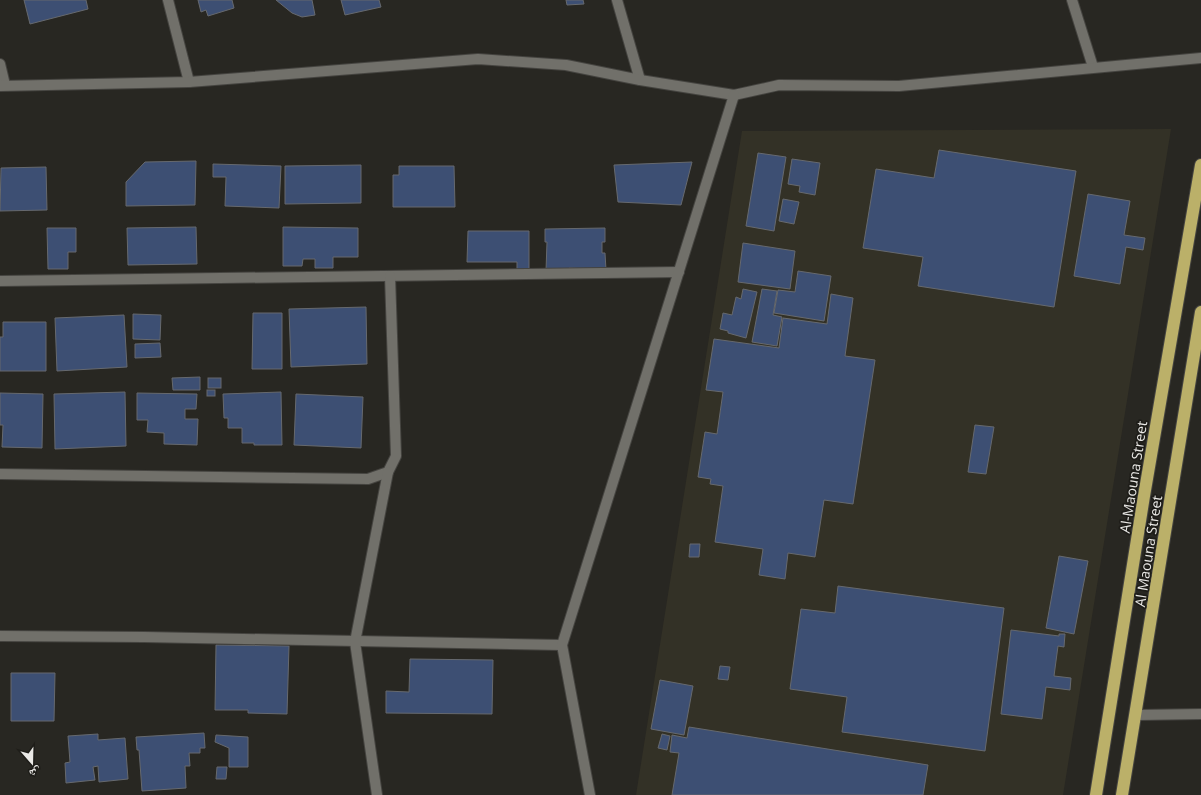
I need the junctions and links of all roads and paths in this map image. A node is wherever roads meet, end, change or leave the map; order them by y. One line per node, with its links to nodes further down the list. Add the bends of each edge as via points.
1 (168, 0): 8 (street)
2 (617, 0): 7 (street)
3 (1072, 0): 6 (street)
4 (1201, 58): 6 (street)
5 (0, 64): 9 (street)
6 (1093, 67): 10 (street, via 899,86 779,85)
7 (640, 80): 8 (street, via 566,65 478,60); 10 (street)
8 (189, 82): 9 (street)
9 (3, 85)
10 (734, 95): 12 (street)
11 (1201, 164): 26 (highway, Al-Maouna Street)
12 (679, 272): 13 (street); 21 (street)
13 (390, 276): 14 (street); 17 (street, via 396,456)
14 (0, 281)
15 (1201, 312): 16 (highway, Al Maouna Street)
16 (1199, 333): 23 (highway, Al Maouna Street)
17 (388, 472): 18 (street, via 368,479); 20 (street)
18 (0, 474)
19 (0, 636): 20 (street)
20 (355, 642): 21 (street); 24 (street)
21 (562, 645): 25 (street)
22 (1201, 714): 23 (street)
23 (1137, 715): 27 (highway, Al Maouna Street)
24 (377, 795)
25 (590, 795)
26 (1096, 795)
27 (1122, 795)

